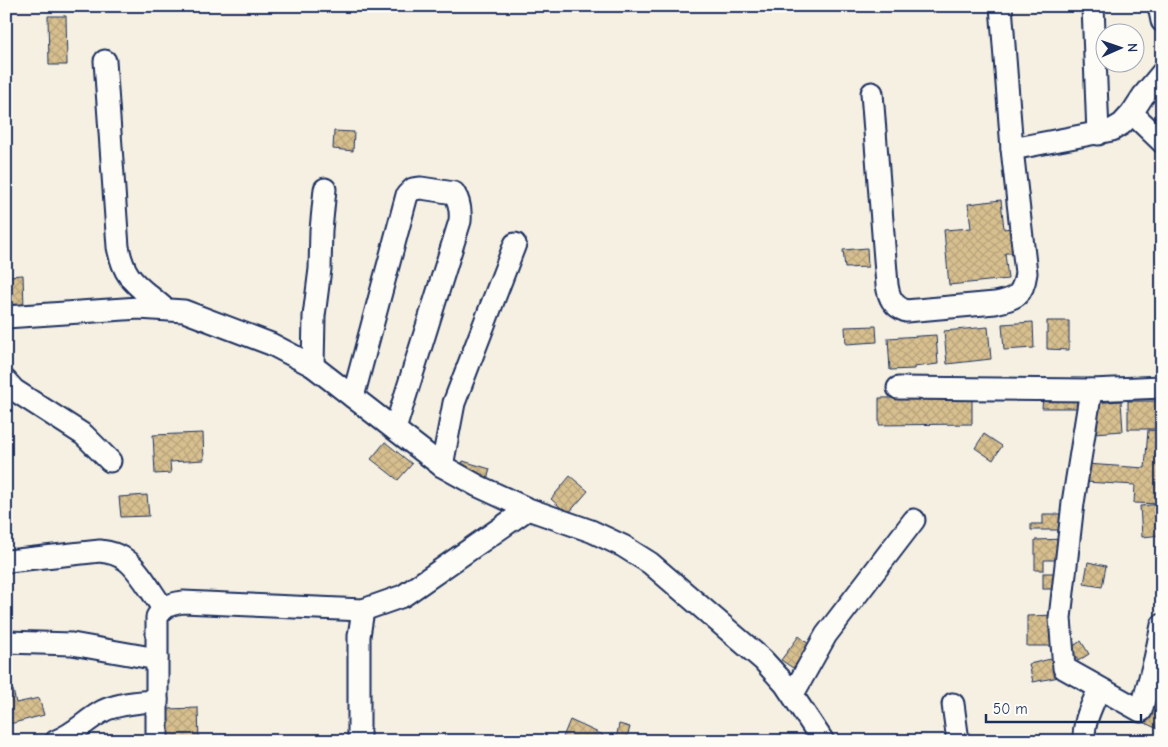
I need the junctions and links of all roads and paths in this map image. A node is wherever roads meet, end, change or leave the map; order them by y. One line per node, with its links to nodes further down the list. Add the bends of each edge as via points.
1 (1001, 6): 11 (street)
2 (1092, 6): 9 (street)
3 (1159, 6): 4 (street)
4 (1162, 21)
5 (105, 61): 14 (street, via 121,265 129,279)
6 (1162, 73): 8 (street)
7 (872, 93): 11 (street, via 887,286 898,308 906,311 995,303 1018,295 1024,286 1026,273)
8 (1132, 113): 9 (street, via 1122,124); 10 (street)
9 (1098, 134): 11 (street)
10 (1162, 142)
11 (1012, 149)
12 (325, 189): 16 (street)
13 (515, 244): 24 (street, via 454,403)
14 (165, 309): 15 (street); 16 (street, via 184,311 271,344)
15 (6, 318)
16 (313, 366): 21 (street)
17 (6, 381): 23 (street, via 14,390 84,435)
18 (1162, 387): 20 (street)
19 (898, 388): 20 (street)
20 (1091, 390): 33 (street, via 1073,503 1060,618 1064,668)
21 (353, 397): 22 (street); 22 (street, via 407,194 421,188 454,193 459,200 460,221)
22 (395, 429): 24 (street)
23 (110, 461)
24 (442, 466): 25 (street)
25 (528, 509): 29 (street, via 403,596); 34 (street, via 591,531 650,563 763,660)
26 (914, 520): 34 (street, via 832,628)
27 (8, 561): 28 (street, via 100,551 113,553 133,567)
28 (163, 608): 29 (street, via 183,602); 32 (street, via 157,617)
29 (363, 610): 40 (street, via 359,636)
30 (1162, 625): 35 (street, via 1155,658)
31 (6, 642): 32 (street, via 72,644)
32 (157, 659): 36 (street)
33 (1100, 689): 35 (street, via 1140,711); 43 (street, via 1085,722)
34 (793, 694): 41 (street)
35 (1153, 697)
36 (157, 700): 38 (street, via 112,707); 39 (street)
37 (953, 704): 42 (street)
38 (56, 741)
39 (157, 741)
40 (359, 741)
41 (823, 741)
42 (958, 741)
43 (1084, 741)

